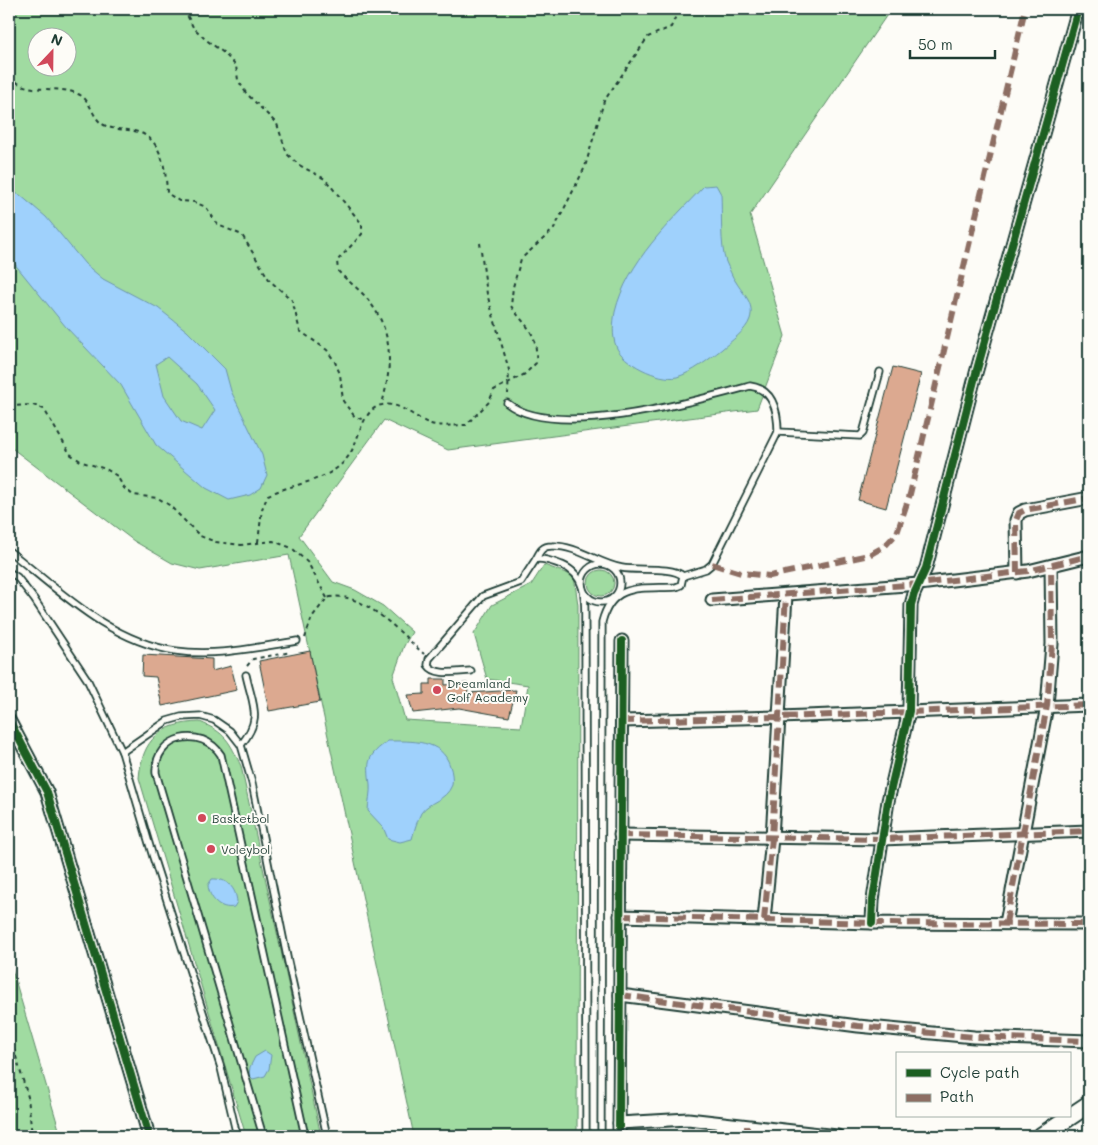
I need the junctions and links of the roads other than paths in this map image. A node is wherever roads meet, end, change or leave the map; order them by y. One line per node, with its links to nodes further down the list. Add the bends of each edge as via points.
1 (1078, 9): 15 (street)
2 (880, 372): 4 (lane, via 864,433 860,436)
3 (507, 403): 4 (lane, via 536,417 572,420 660,409 750,386 760,387 770,395)
4 (778, 432): 13 (lane, via 712,564)
5 (1089, 498): 12 (street, via 1019,513 1016,520)
6 (9, 551): 19 (lane, via 94,618 146,644 177,651 209,652)
7 (1089, 556): 10 (street)
8 (536, 560): 9 (lane, via 544,547 557,546); 14 (lane, via 550,560 572,569); 21 (lane, via 521,582 483,596 429,659 428,665 438,672)
9 (608, 566): 13 (lane, via 679,572); 14 (lane, via 590,568); 17 (lane, via 620,580)
10 (1051, 566): 12 (street); 24 (street, via 1052,644)
11 (9, 572): 30 (lane, via 34,598 87,679)
12 (1017, 573): 15 (street)
13 (683, 576): 17 (lane, via 681,585 676,587 632,590)
14 (583, 584): 17 (lane, via 592,599 603,602); 54 (lane)
15 (919, 584): 16 (street); 25 (street, via 911,604)
16 (786, 595): 18 (street); 26 (street)
17 (614, 597): 55 (lane, via 604,613 601,631)
18 (712, 600)
19 (297, 641)
20 (622, 641): 28 (street)
21 (471, 671)
22 (246, 675): 29 (lane, via 256,718 252,731)
23 (1089, 705): 24 (street)
24 (1047, 706): 25 (street); 32 (street)
25 (908, 711): 26 (street); 35 (street)
26 (780, 717): 28 (street); 34 (street)
27 (9, 720): 49 (street, via 47,792)
28 (622, 721): 33 (street)
29 (241, 745): 30 (lane, via 230,731 214,720 200,716 181,717 167,721); 53 (lane, via 252,783)
30 (122, 752): 50 (lane, via 221,1068)
31 (1089, 831): 32 (street)
32 (1022, 834): 35 (street); 38 (street)
33 (620, 835): 34 (street); 36 (street)
34 (772, 838): 35 (street); 37 (street)
35 (882, 839): 40 (street)
36 (620, 916): 37 (street); 41 (street)
37 (764, 920): 40 (street)
38 (1006, 922): 39 (street); 40 (street)
39 (1089, 922)
40 (872, 923)
41 (620, 995): 42 (street, via 858,1026 954,1035); 46 (street)
42 (1089, 1041)
43 (1089, 1104): 44 (main road)
44 (1070, 1117)
45 (1068, 1118): 58 (main road)
46 (619, 1123): 47 (street, via 688,1119); 56 (street)
47 (747, 1131): 48 (street)
48 (816, 1135): 57 (street)
49 (149, 1136)
50 (237, 1136)
51 (263, 1136): 52 (lane, via 156,773 155,765 164,748 181,737 210,743 221,755)
52 (305, 1136)
53 (327, 1136)
54 (586, 1136)
55 (601, 1136)
56 (619, 1136)
57 (837, 1136)
58 (1041, 1136)

